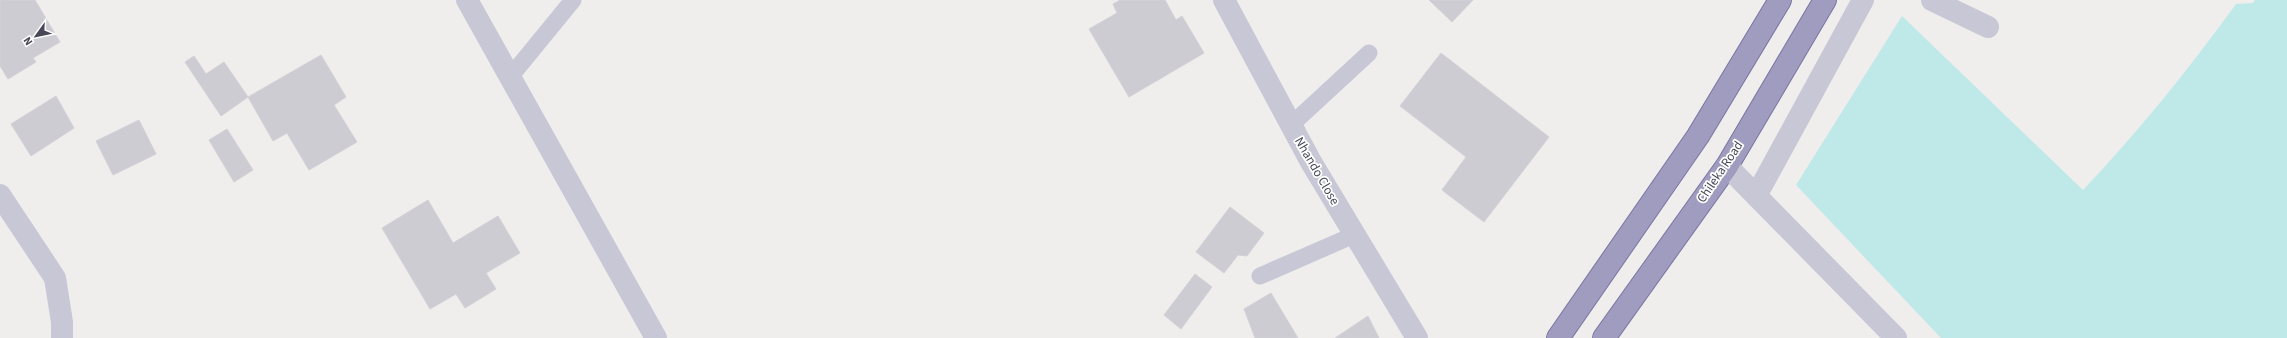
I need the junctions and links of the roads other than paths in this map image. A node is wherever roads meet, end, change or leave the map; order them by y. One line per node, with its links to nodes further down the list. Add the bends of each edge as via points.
1 (468, 0): 10 (street)
2 (573, 0): 10 (lane)
3 (1224, 0): 11 (street, Nhando Close)
4 (1780, 0): 20 (highway, via 1698,136)
5 (1825, 0): 12 (highway, Chileka Road)
6 (1863, 0): 14 (street)
7 (1932, 0): 8 (street)
8 (1988, 27)
9 (1369, 52): 11 (lane)
10 (510, 77): 18 (street)
11 (1291, 125): 15 (street, Nhando Close)
12 (1726, 166): 14 (street); 21 (highway, Chileka Road)
13 (0, 195): 17 (street, via 54,278 62,322)
14 (1756, 196): 22 (street)
15 (1354, 235): 16 (lane); 19 (street, Nhando Close)
16 (1260, 276)
17 (62, 338)
18 (656, 338)
19 (1417, 338)
20 (1558, 338)
21 (1604, 338)
22 (1896, 338)

